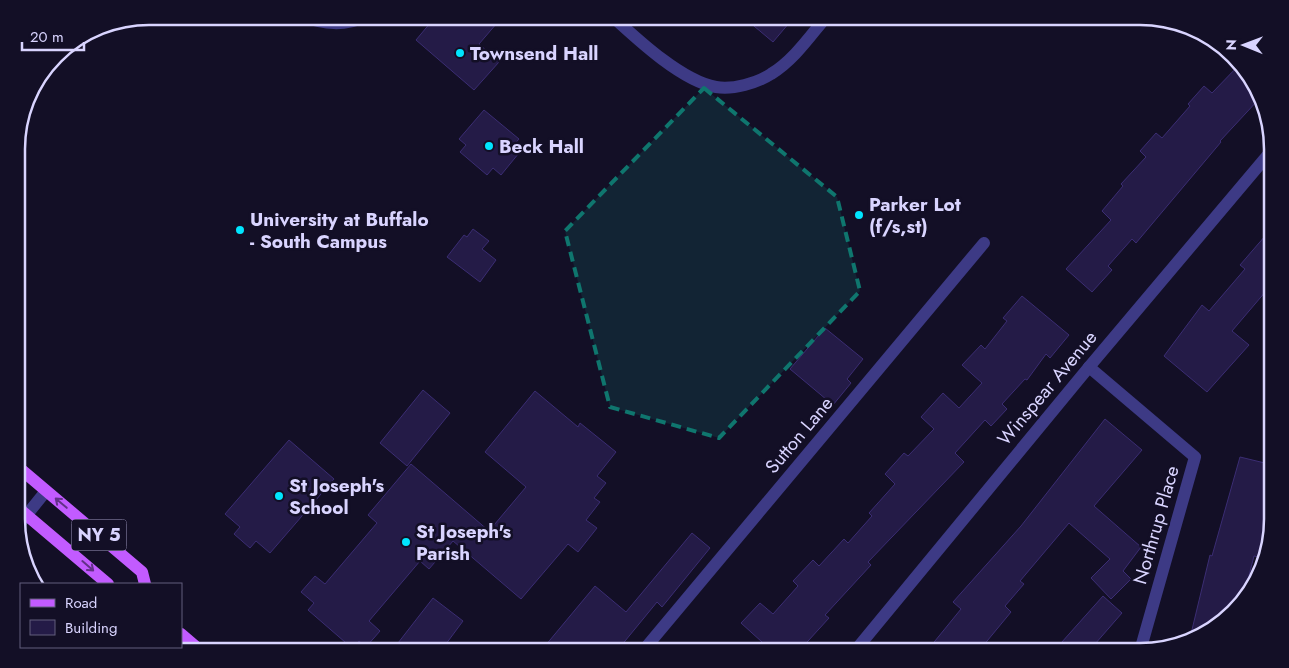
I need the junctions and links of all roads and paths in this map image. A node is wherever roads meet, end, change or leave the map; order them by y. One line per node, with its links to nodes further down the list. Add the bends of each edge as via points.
1 (623, 25): 2 (street, via 684,73 717,88 751,83 770,75 790,59)
2 (819, 25)
3 (1264, 159): 5 (street, Winspear Avenue)
4 (984, 243): 14 (street, Sutton Lane)
5 (1088, 367): 15 (street, Winspear Avenue); 16 (street, Northrup Place, via 1195,457)
6 (25, 473): 7 (main road, NY 5)
7 (46, 491): 8 (street); 11 (main road, NY 5, one-way to 7, via 142,572)
8 (25, 508)
9 (25, 513): 10 (main road, NY 5, one-way to 10)
10 (107, 583)
11 (145, 583)
12 (182, 635): 13 (main road)
13 (192, 643)
14 (650, 643)
15 (861, 643)
16 (1143, 643)

